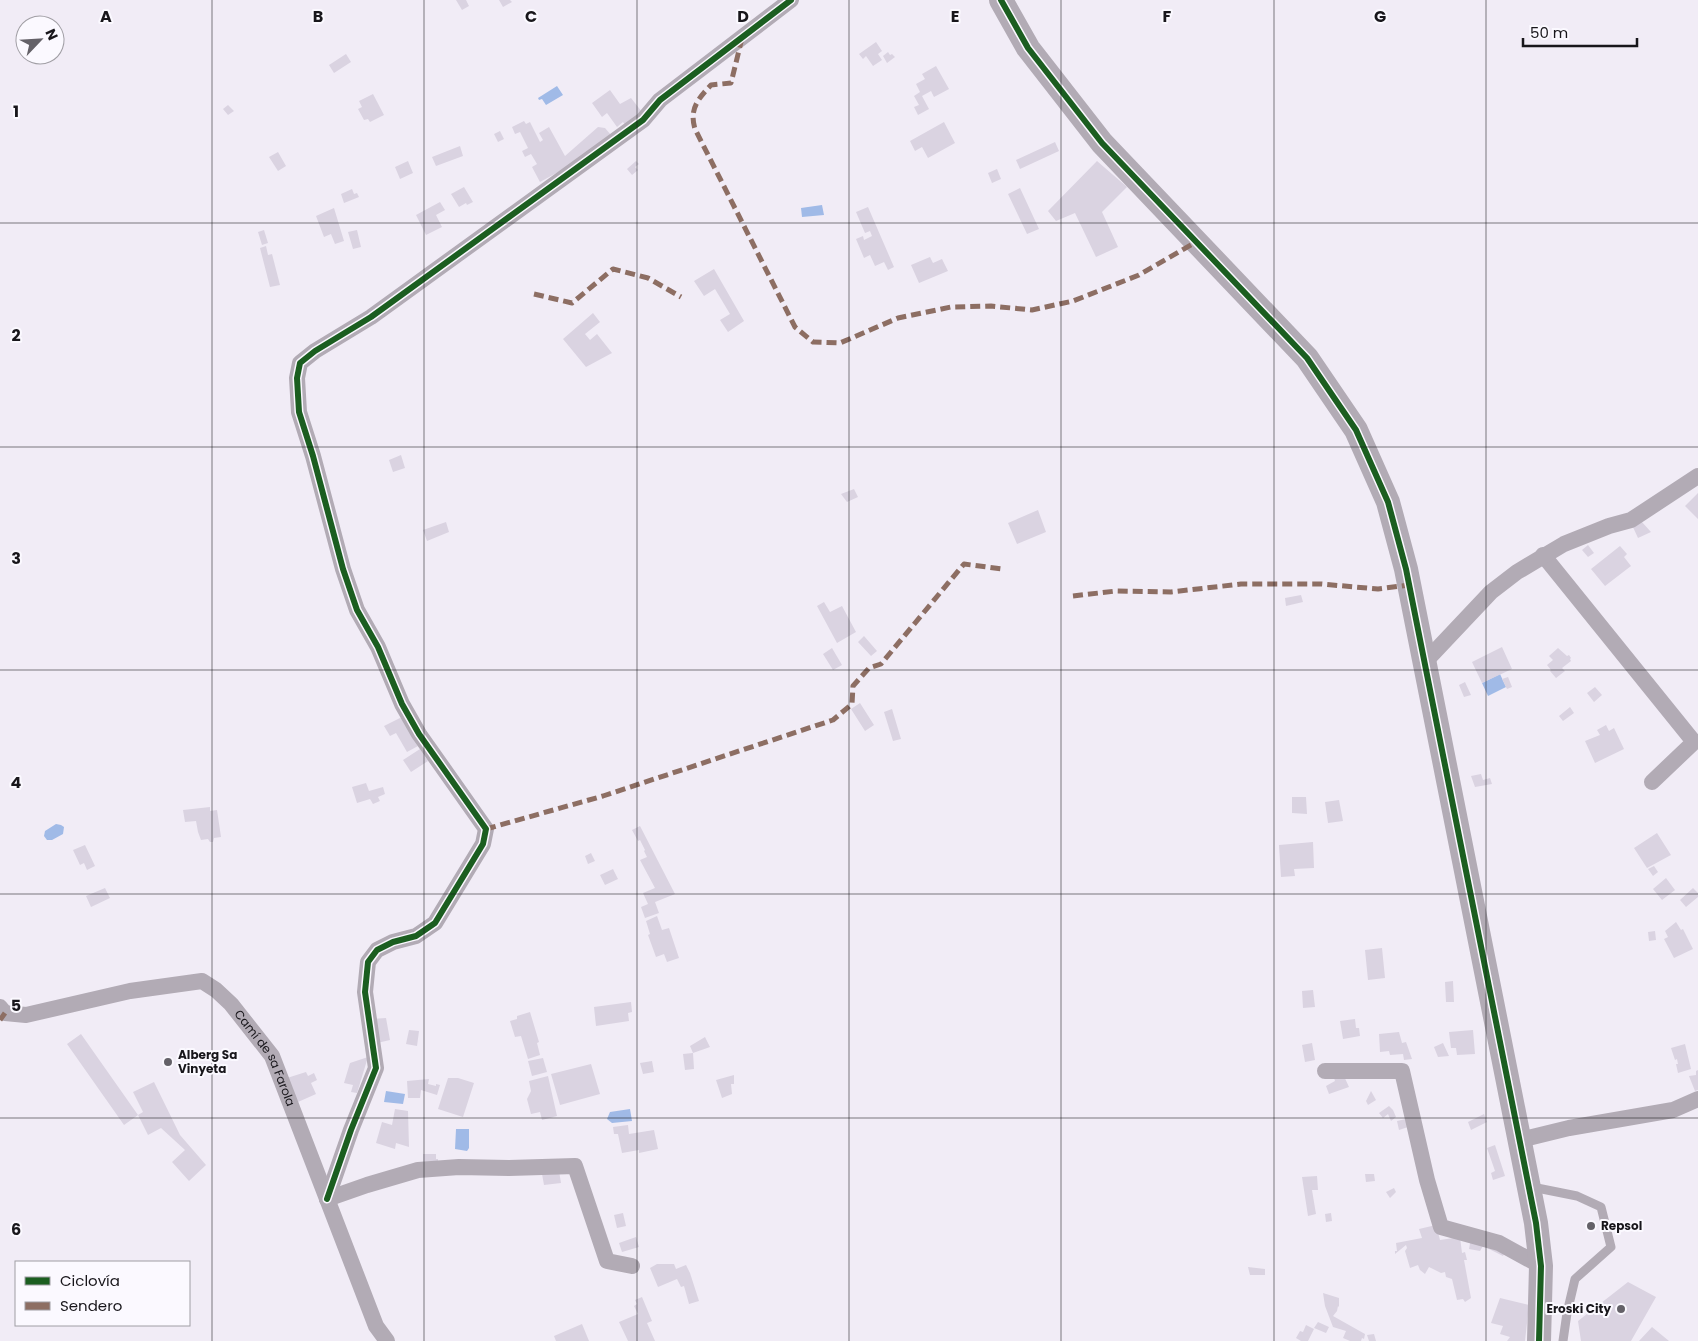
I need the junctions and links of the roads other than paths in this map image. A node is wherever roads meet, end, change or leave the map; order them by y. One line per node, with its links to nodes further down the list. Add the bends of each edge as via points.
1 (791, 0): 12 (street, via 660,100 642,120 371,317 300,363 297,378 299,412 357,610 419,734 486,829 483,844 435,923 416,936 377,950 368,962 365,992 376,1068)
2 (1001, 0): 5 (street, via 1028,48 1102,143 1307,358 1356,430 1388,502 1406,569)
3 (1698, 476): 4 (street, via 1631,520 1609,526)
4 (1543, 555): 5 (street, via 1491,592); 6 (street, via 1694,742)
5 (1424, 662): 10 (street)
6 (1652, 782)
7 (0, 1007): 12 (street, Camí de sa Farola, via 5,1013 26,1015 130,991 202,981 231,1004 272,1056)
8 (1325, 1071): 14 (street, via 1402,1071 1441,1227 1499,1243)
9 (1698, 1098): 10 (street, via 1673,1110 1568,1128)
10 (1520, 1140): 11 (street)
11 (1529, 1186): 14 (street); 17 (lane, via 1577,1196 1600,1207 1611,1247 1575,1279)
12 (327, 1199): 13 (street, via 418,1170 576,1166 607,1261); 15 (street, Camí de sa Farola, via 376,1326)
13 (632, 1266)
14 (1541, 1266): 16 (street)
15 (387, 1341)
16 (1539, 1341)
17 (1563, 1341)

